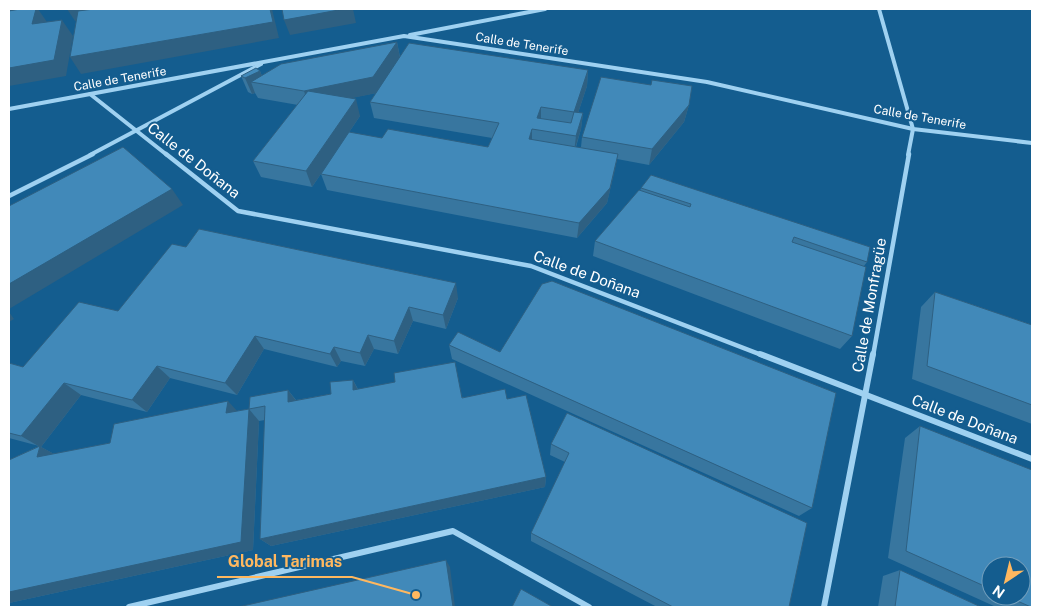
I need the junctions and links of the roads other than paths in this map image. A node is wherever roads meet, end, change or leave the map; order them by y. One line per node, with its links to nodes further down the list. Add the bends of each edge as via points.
1 (545, 9): 3 (street)
2 (879, 9): 7 (street, Calle de Monfragüe)
3 (404, 36): 4 (street, Calle de Tenerife); 7 (street, Calle de Tenerife, via 707,82)
4 (266, 62): 5 (street, Calle de Tenerife); 8 (street)
5 (90, 94): 6 (street, Calle de Tenerife); 8 (street, Calle de Doñana)
6 (9, 109)
7 (913, 129): 9 (street, Calle de Tenerife); 11 (street, Calle de Monfragüe)
8 (138, 132): 10 (street); 11 (street, Calle de Doñana, via 238,211 531,266)
9 (1032, 143)
10 (9, 196)
11 (866, 395): 12 (street, Calle de Doñana); 15 (street, Calle de Monfragüe)
12 (1032, 458)
13 (129, 607): 14 (street, via 453,531)
14 (589, 607)
15 (824, 607)

